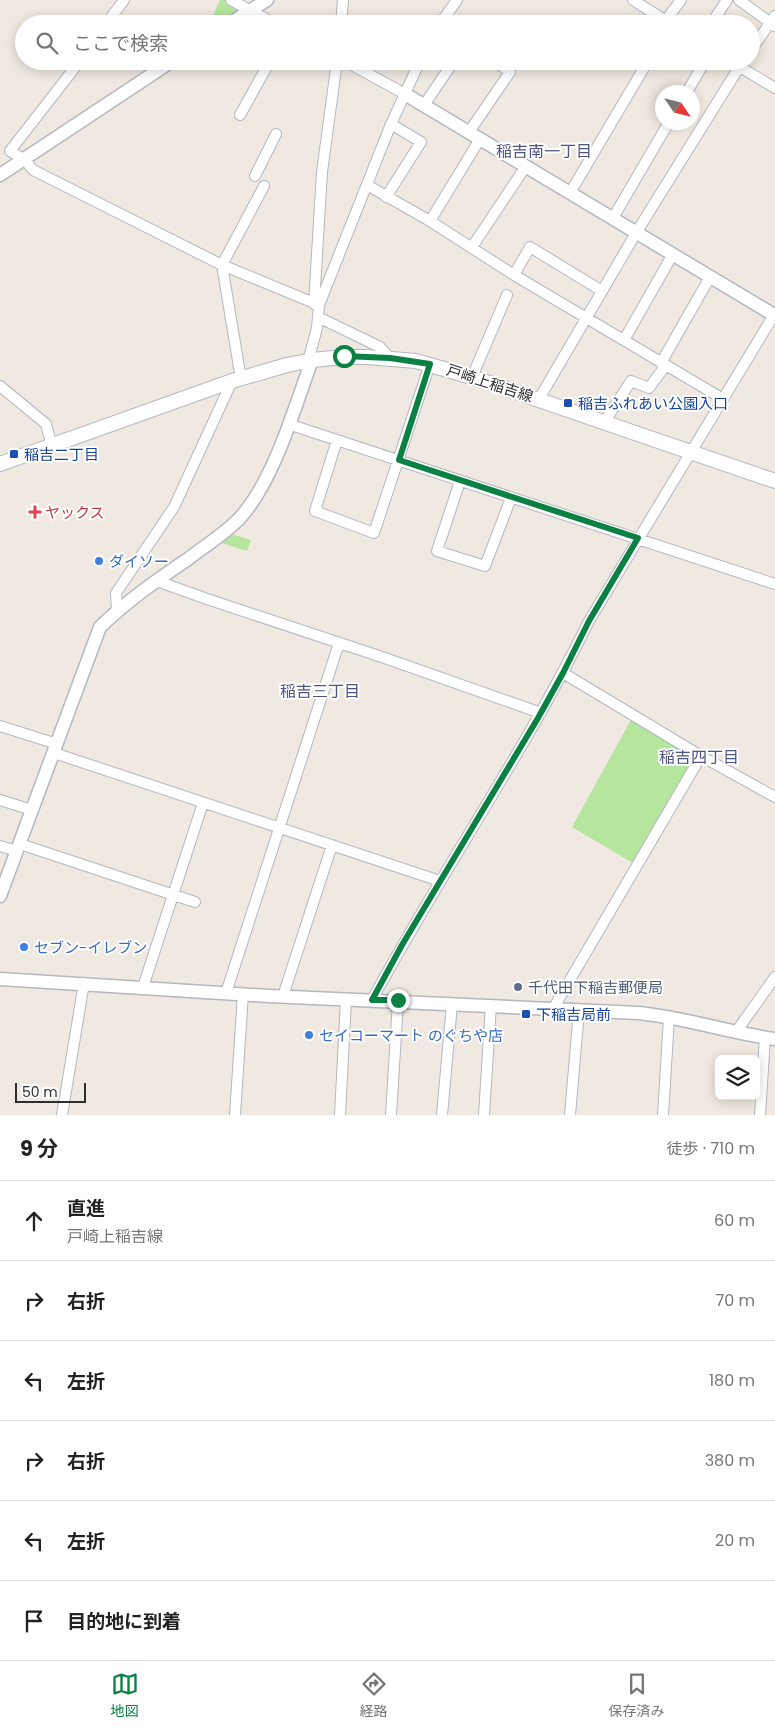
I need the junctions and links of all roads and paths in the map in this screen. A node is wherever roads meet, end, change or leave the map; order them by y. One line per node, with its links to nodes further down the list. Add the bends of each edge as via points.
1 (124, 0): 11 (street)
2 (231, 0): 10 (street)
3 (267, 0): 10 (street)
4 (343, 0): 14 (street)
5 (457, 0): 15 (street)
6 (633, 0): 16 (street)
7 (681, 0): 17 (street)
8 (727, 0): 18 (street)
9 (738, 0): 19 (street)
10 (249, 10): 12 (street); 13 (street)
11 (113, 15)
12 (242, 15)
13 (258, 15)
14 (341, 15)
15 (446, 15)
16 (656, 15)
17 (673, 15)
18 (716, 15)
19 (773, 22): 20 (street)
20 (760, 39)
21 (73, 70): 42 (street, via 10,151)
22 (158, 70): 42 (street)
23 (265, 70): 37 (street)
24 (336, 70): 60 (street, via 322,172)
25 (361, 70): 35 (street)
26 (416, 70): 35 (street)
27 (448, 70): 36 (street)
28 (507, 70): 41 (street, via 510,72)
29 (643, 70): 48 (street)
30 (700, 70): 33 (street)
31 (734, 70): 52 (street)
32 (748, 70): 34 (street)
33 (691, 85)
34 (775, 88)
35 (405, 94): 36 (street); 38 (street)
36 (424, 105): 41 (street)
37 (240, 115)
38 (391, 124): 47 (street); 49 (street, via 420,142)
39 (664, 130): 50 (street)
40 (276, 134): 45 (street)
41 (474, 135): 43 (street); 51 (street)
42 (25, 160): 44 (street); 55 (street, via 33,170)
43 (526, 166): 48 (street); 53 (street)
44 (0, 175)
45 (255, 176)
46 (264, 186): 55 (street)
47 (366, 186): 49 (street); 60 (street)
48 (570, 192): 50 (street)
49 (386, 197): 51 (street)
50 (613, 218): 52 (street)
51 (430, 221): 53 (street)
52 (636, 232): 54 (street); 58 (street)
53 (472, 247): 56 (street)
54 (673, 254): 57 (street); 64 (street)
55 (222, 265): 60 (street); 70 (street)
56 (514, 275): 58 (street, via 530,247); 63 (street)
57 (710, 276): 61 (street); 68 (street)
58 (602, 291): 63 (street)
59 (506, 295): 69 (street)
60 (317, 304): 62 (street)
61 (774, 314): 73 (street)
62 (318, 317): 65 (street, via 380,347); 66 (street, via 310,354)
63 (586, 318): 64 (street); 72 (street)
64 (624, 340): 68 (street)
65 (390, 358): 66 (main road, 戸崎上稲吉線, via 344,356); 67 (main road, 戸崎上稲吉線)
66 (312, 360): 70 (main road, 戸崎上稲吉線); 75 (street)
67 (430, 364): 69 (main road, 戸崎上稲吉線); 79 (street)
68 (664, 364): 73 (street); 74 (street, via 649,388 631,381)
69 (472, 376): 72 (main road, 戸崎上稲吉線)
70 (236, 380): 77 (main road, 戸崎上稲吉線); 87 (street, via 174,508 116,593)
71 (0, 386): 77 (street, via 46,424)
72 (539, 399): 74 (main road, 戸崎上稲吉線)
73 (722, 399): 78 (street)
74 (605, 421): 78 (main road, 戸崎上稲吉線)
75 (288, 424): 76 (street); 85 (street, via 254,500 217,538)
76 (337, 440): 79 (street); 79 (street, via 315,511 374,532)
77 (52, 446): 80 (main road, 戸崎上稲吉線)
78 (691, 451): 82 (main road, 戸崎上稲吉線); 84 (street)
79 (399, 460): 81 (street)
80 (0, 464)
81 (460, 481): 83 (street); 83 (street, via 437,551 485,566)
82 (775, 481)
83 (511, 498): 84 (street)
84 (638, 538): 86 (street); 89 (street, via 589,621)
85 (157, 581): 87 (street); 88 (street)
86 (775, 584)
87 (117, 611): 92 (street, via 100,627)
88 (340, 643): 90 (street); 98 (street)
89 (563, 673): 90 (street); 93 (street)
90 (541, 712): 102 (street)
91 (0, 726): 92 (street)
92 (55, 749): 96 (street); 97 (street)
93 (701, 756): 94 (street); 118 (street)
94 (775, 797)
95 (0, 800): 97 (street)
96 (203, 802): 98 (street); 103 (street)
97 (32, 810): 101 (street)
98 (280, 828): 99 (street); 110 (street)
99 (332, 845): 102 (street); 112 (street)
100 (0, 846): 101 (street)
101 (18, 848): 103 (street); 104 (street)
102 (440, 881): 114 (street)
103 (174, 895): 105 (street); 109 (street)
104 (0, 896)
105 (195, 902)
106 (775, 977): 121 (street)
107 (0, 979): 108 (street)
108 (84, 983): 109 (street); 123 (street)
109 (144, 988): 110 (street)
110 (226, 993): 111 (street)
111 (243, 994): 112 (street); 124 (street)
112 (283, 996): 113 (street)
113 (346, 1000): 114 (street); 125 (street)
114 (372, 1000): 115 (street)
115 (398, 1000): 116 (street); 126 (street)
116 (452, 1004): 117 (street); 127 (street)
117 (491, 1005): 118 (street); 128 (street)
118 (553, 1009): 119 (street)
119 (579, 1010): 120 (street); 129 (street)
120 (669, 1017): 121 (street); 130 (street)
121 (736, 1032): 122 (street)
122 (770, 1038): 131 (street)
123 (62, 1115)
124 (235, 1115)
125 (340, 1115)
126 (391, 1115)
127 (442, 1115)
128 (484, 1115)
129 (570, 1115)
130 (663, 1115)
131 (760, 1115)

